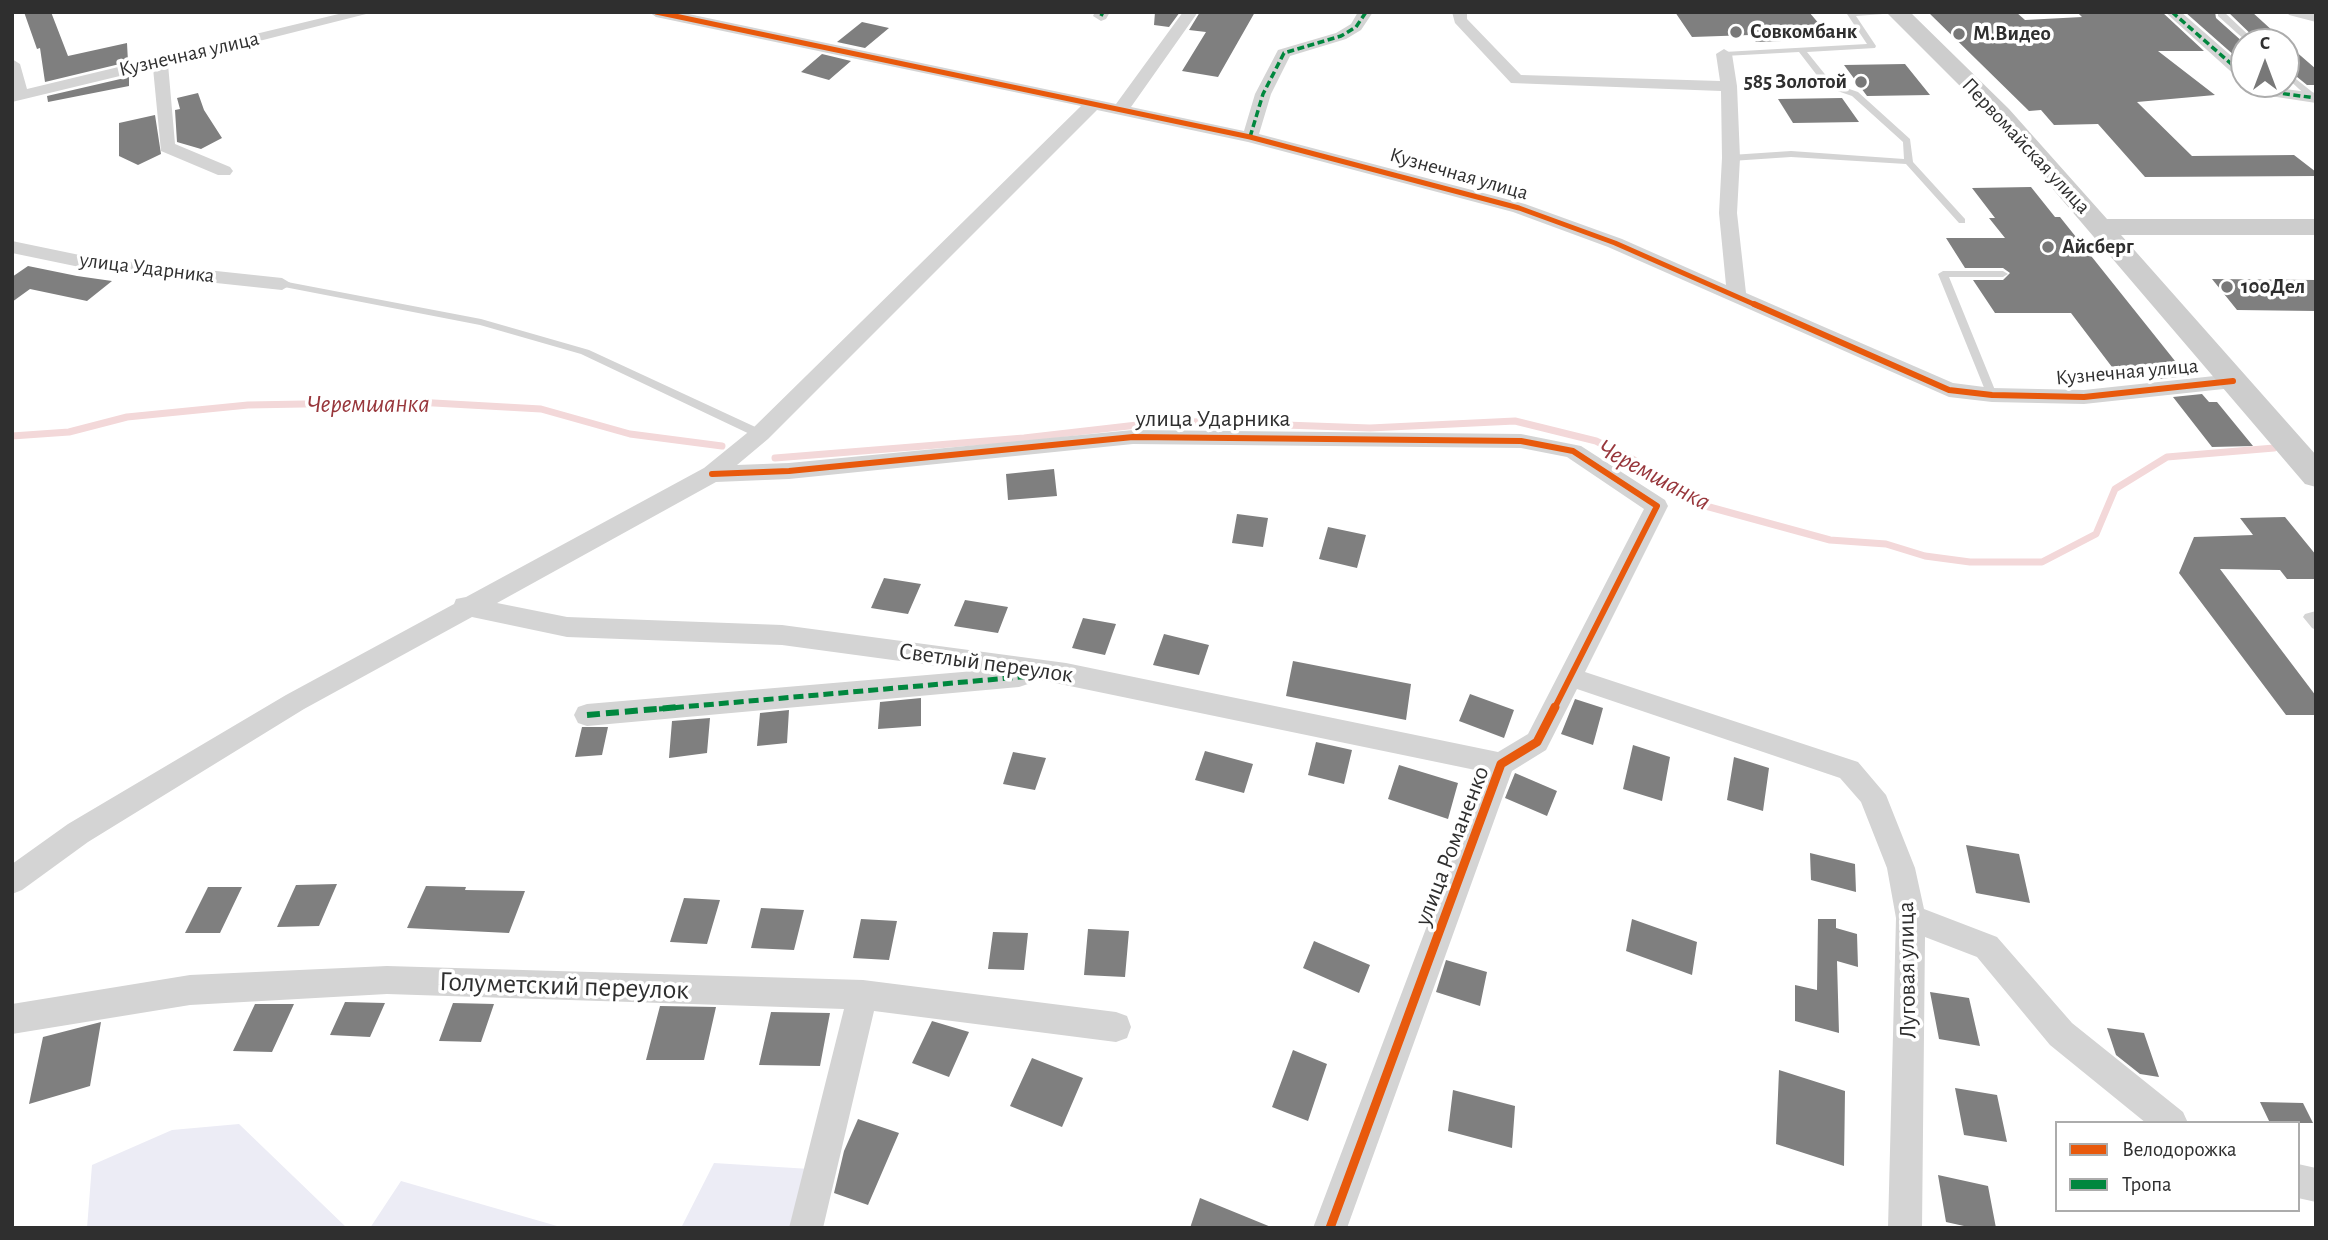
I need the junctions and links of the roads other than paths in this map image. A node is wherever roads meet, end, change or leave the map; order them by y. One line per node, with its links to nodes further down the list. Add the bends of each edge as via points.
1 (367, 12): 15 (street, Кузнечная улица)
2 (656, 12): 22 (street, Кузнечная улица)
3 (1191, 12): 23 (street)
4 (1366, 12): 24 (street, via 1356,27 1341,36 1284,53 1263,94)
5 (1459, 12): 19 (street, via 1460,20 1517,80)
6 (1883, 12): 13 (lane, via 1851,15 1872,46)
7 (1896, 12): 30 (main road, Первомайская улица, via 2001,114)
8 (2172, 12): 16 (street)
9 (2294, 12): 11 (street)
10 (2221, 14): 12 (lane)
11 (2316, 18)
12 (2236, 28)
13 (1803, 52): 14 (lane); 26 (lane, via 1829,85 1855,94 1908,141)
14 (1724, 54): 19 (street)
15 (160, 60): 20 (street, Кузнечная улица); 27 (street, via 167,147)
16 (2230, 63)
17 (12, 64): 20 (street)
18 (2300, 85): 21 (lane)
19 (1729, 86): 25 (street)
20 (17, 97)
21 (2315, 98)
22 (1093, 104): 23 (street, Кузнечная улица); 39 (street)
23 (1121, 109): 24 (street, Кузнечная улица)
24 (1250, 137): 36 (street, Кузнечная улица, via 1519,208 1615,243)
25 (1731, 158): 26 (lane, via 1791,154); 36 (street, via 1728,213)
26 (1909, 163): 28 (lane)
27 (225, 172)
28 (1962, 220)
29 (2316, 226): 30 (main road)
30 (2100, 227): 33 (main road, Первомайская улица)
31 (12, 247): 35 (street, улица Ударника, via 94,264)
32 (2316, 249): 33 (main road)
33 (2123, 251): 37 (main road, Первомайская улица)
34 (2003, 274): 38 (lane, via 1943,274)
35 (282, 285): 39 (lane, via 481,322 585,352)
36 (1737, 298): 38 (street, Кузнечная улица, via 1949,390)
37 (2233, 381): 38 (street, Кузнечная улица, via 2084,397); 41 (main road, Первомайская улица)
38 (1992, 395)
39 (760, 434): 40 (street)
40 (712, 474): 42 (street, улица Ударника, via 789,471 1133,437 1521,441 1573,451); 43 (street)
41 (2316, 475)
42 (1657, 506): 47 (street, улица Романенко)
43 (465, 606): 46 (street, Светлый переулок, via 567,627 782,635); 50 (street, via 90,826)
44 (2316, 616): 45 (lane, via 2309,617)
45 (2316, 625)
46 (1066, 673): 48 (street); 49 (street, Светлый переулок)
47 (1570, 677): 49 (street, улица Романенко, via 1537,742); 51 (street, Луговая улица, via 1849,770 1872,795 1885,822)
48 (587, 715)
49 (1502, 764): 57 (street, улица Романенко)
50 (12, 881)
51 (1911, 918): 55 (street, via 1987,947 2061,1034); 58 (street, Луговая улица)
52 (863, 995): 53 (street, Голуметский переулок, via 387,980 190,989); 54 (street, Голуметский переулок); 56 (street)
53 (12, 1019)
54 (1116, 1027)
55 (2170, 1121)
56 (806, 1228)
57 (1330, 1228)
58 (1905, 1228)

